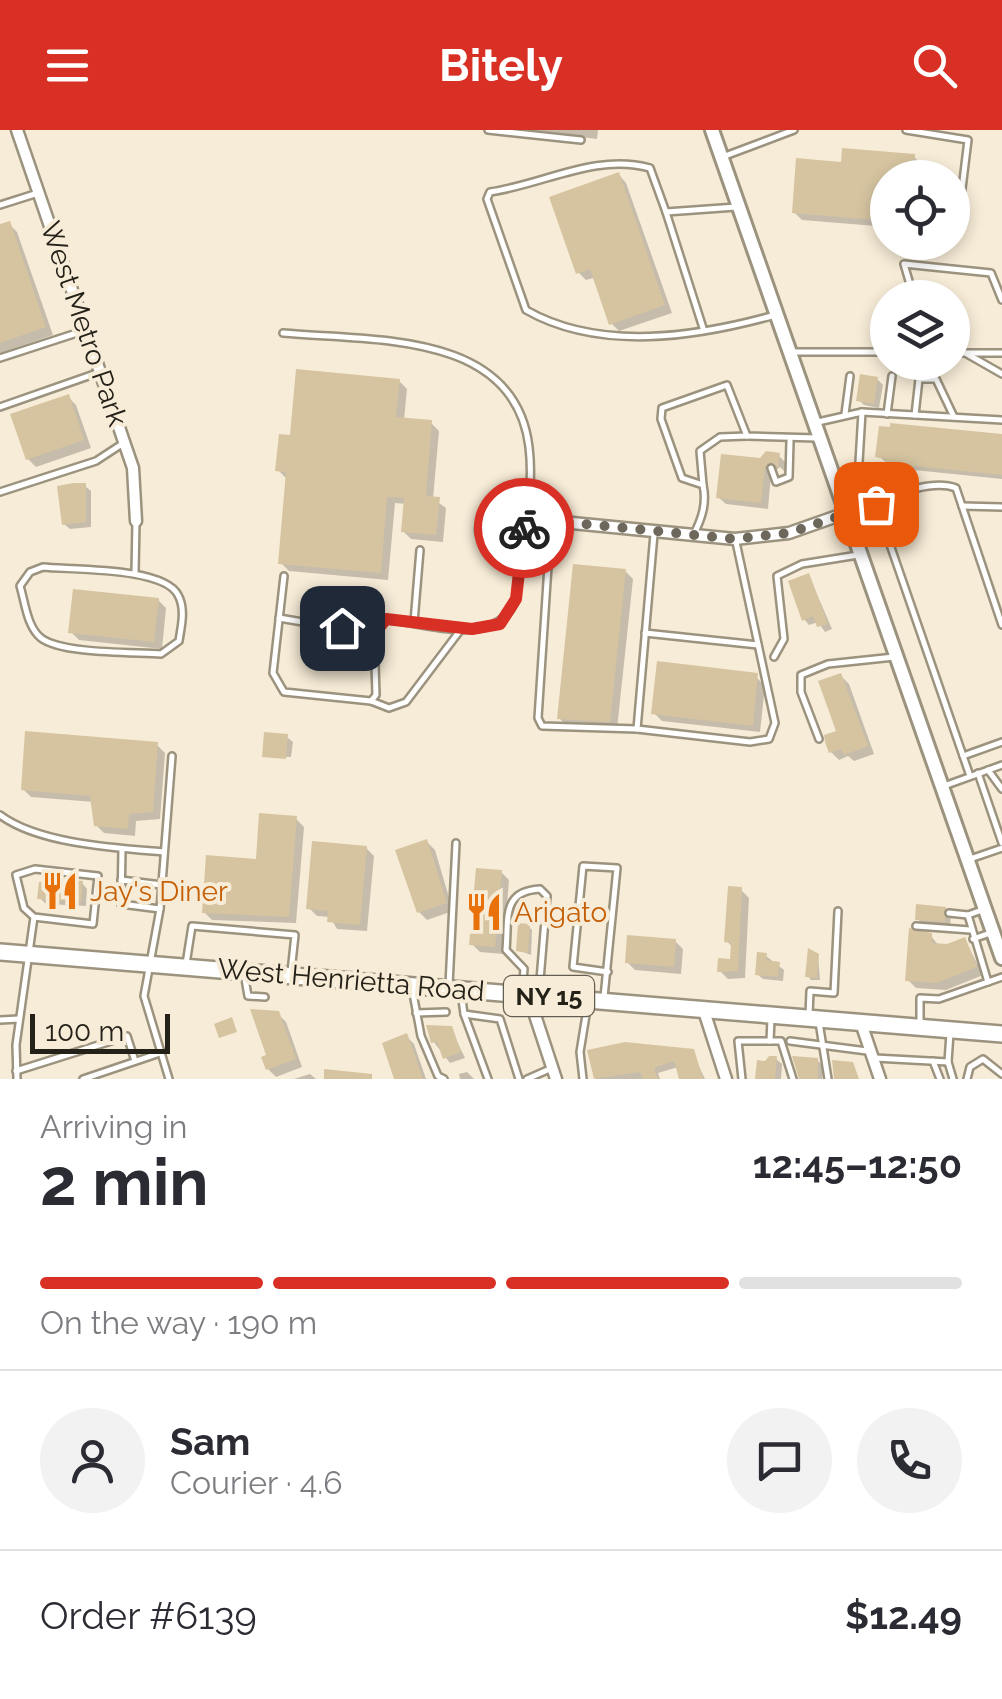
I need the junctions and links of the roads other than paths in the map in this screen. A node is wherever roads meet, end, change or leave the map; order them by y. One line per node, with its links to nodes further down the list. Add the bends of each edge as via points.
1 (17, 130): 9 (street, West Metro Park)
2 (488, 130): 6 (lane)
3 (712, 130): 7 (street)
4 (794, 130): 7 (lane)
5 (906, 130): 8 (lane, via 968,140)
6 (580, 140)
7 (722, 156): 11 (street)
8 (966, 160)
9 (38, 193): 10 (lane); 17 (street, West Metro Park)
10 (0, 205)
11 (739, 207): 12 (lane); 15 (street)
12 (666, 212): 16 (lane); 16 (lane, via 650,168 602,162 490,192 487,200 526,310 546,322 618,338)
13 (909, 280): 14 (lane, via 904,264 992,272)
14 (1002, 300)
15 (777, 314): 16 (lane); 19 (street)
16 (702, 328)
17 (86, 330): 24 (lane); 25 (street, West Metro Park)
18 (284, 333): 52 (lane, via 435,348 488,370 509,394 529,443)
19 (790, 352): 20 (lane); 36 (street)
20 (870, 352)
21 (970, 353): 22 (lane)
22 (1002, 353)
23 (970, 356): 26 (lane)
24 (0, 358)
25 (100, 372): 29 (lane); 41 (street, West Metro Park)
26 (1002, 374)
27 (850, 376): 31 (lane)
28 (891, 380): 32 (lane)
29 (0, 407)
30 (862, 412): 31 (lane); 32 (lane); 43 (lane)
31 (845, 414): 36 (lane)
32 (886, 414): 33 (lane)
33 (915, 415): 34 (lane); 34 (lane, via 919,379 936,379)
34 (954, 417): 35 (lane)
35 (1002, 420)
36 (815, 423): 38 (street)
37 (747, 436): 39 (lane); 45 (lane, via 720,437 700,451); 45 (lane, via 728,385 662,408 682,478)
38 (820, 438): 40 (lane); 50 (street)
39 (776, 440): 40 (lane); 42 (lane)
40 (790, 441): 44 (lane, via 788,478 776,482)
41 (124, 443): 46 (lane, via 96,461); 55 (street, West Metro Park, via 136,484)
42 (774, 452)
43 (859, 462)
44 (771, 468)
45 (703, 485): 53 (lane)
46 (0, 492)
47 (876, 504): 48 (lane, via 944,484 956,488); 50 (lane); 80 (lane)
48 (962, 506): 49 (lane); 68 (lane)
49 (1002, 507)
50 (846, 513): 59 (street, via 789,533); 62 (street)
51 (511, 517): 52 (street); 60 (street, via 515,532); 60 (street, via 494,512 482,523 484,540)
52 (525, 518): 54 (street); 63 (lane)
53 (702, 518): 57 (lane); 58 (lane)
54 (550, 520): 56 (street); 76 (lane, via 538,718 542,726)
55 (136, 521): 64 (lane)
56 (654, 531): 57 (street); 70 (lane)
57 (693, 535): 58 (street)
58 (711, 536): 59 (street)
59 (735, 539): 72 (lane)
60 (499, 546): 63 (lane)
61 (420, 550): 67 (lane)
62 (861, 554): 73 (lane, via 802,564 777,576 784,639); 74 (street)
63 (519, 569): 69 (lane, via 510,615 490,628)
64 (135, 574): 64 (lane, via 43,567 30,572 20,586 31,625 59,646 171,651 183,618 178,594 163,580)
65 (284, 576): 66 (lane)
66 (279, 618): 71 (lane); 75 (lane, via 276,686)
67 (414, 622): 69 (lane); 71 (lane, via 386,619)
68 (1002, 625)
69 (462, 628): 75 (lane, via 406,702 388,708)
70 (645, 633): 72 (lane); 76 (lane)
71 (374, 634): 75 (lane, via 376,695)
72 (758, 645): 76 (lane, via 775,723 770,739)
73 (774, 656)
74 (896, 657): 77 (lane, via 828,664 801,675 800,692); 84 (street)
75 (370, 702)
76 (637, 729)
77 (819, 739)
78 (1002, 742): 80 (lane)
79 (172, 756): 91 (lane)
80 (963, 756): 83 (lane)
81 (1002, 765): 82 (lane)
82 (988, 770): 83 (lane); 85 (lane)
83 (974, 775): 84 (lane); 87 (lane)
84 (942, 786): 92 (street)
85 (1002, 789)
86 (0, 815): 90 (lane, via 20,828)
87 (1001, 834): 89 (lane)
88 (456, 843): 116 (lane)
89 (1002, 846): 92 (lane)
90 (122, 848): 91 (lane); 93 (lane)
91 (164, 852): 94 (lane)
92 (968, 860): 96 (street)
93 (121, 880): 94 (lane); 95 (lane, via 121,904)
94 (162, 885): 95 (lane)
95 (160, 910): 108 (lane)
96 (985, 910): 99 (lane); 103 (street)
97 (838, 911): 125 (lane, via 834,993 810,991)
98 (949, 913): 99 (lane)
99 (968, 915): 102 (lane)
100 (34, 917): 100 (lane, via 24,908 16,876 35,868 98,876 93,924); 106 (lane)
101 (916, 926): 102 (lane)
102 (970, 930): 104 (lane)
103 (993, 932): 104 (lane); 107 (street)
104 (973, 940): 114 (lane)
105 (0, 952): 106 (main road, West Henrietta Road / NY 15)
106 (30, 953): 108 (main road, West Henrietta Road / NY 15); 126 (lane)
107 (1002, 958)
108 (148, 962): 109 (main road, West Henrietta Road / NY 15); 135 (lane, via 146,1010)
109 (186, 967): 110 (main road, West Henrietta Road / NY 15); 112 (lane, via 192,926 295,935)
110 (244, 972): 112 (main road, West Henrietta Road / NY 15); 118 (lane, via 248,996)
111 (608, 972): 111 (lane, via 617,868 583,866 573,967); 119 (lane)
112 (291, 976): 115 (main road, West Henrietta Road / NY 15)
113 (1002, 977): 114 (lane)
114 (988, 982): 129 (lane, via 938,1000 920,998)
115 (411, 985): 116 (main road, West Henrietta Road / NY 15); 121 (lane)
116 (454, 988): 117 (main road, West Henrietta Road / NY 15); 123 (lane)
117 (529, 994): 117 (lane, via 547,896 540,888 521,890 510,908 506,950 524,969); 119 (main road, West Henrietta Road / NY 15); 140 (street)
118 (266, 998)
119 (596, 1000): 120 (main road, West Henrietta Road / NY 15); 150 (lane, via 580,1052)
120 (702, 1008): 124 (main road, West Henrietta Road / NY 15); 151 (street)
121 (416, 1012): 122 (lane); 146 (lane)
122 (446, 1012)
123 (464, 1014): 147 (lane); 148 (lane, via 500,1019)
124 (771, 1015): 125 (main road, West Henrietta Road / NY 15); 132 (lane)
125 (814, 1018): 128 (main road, West Henrietta Road / NY 15); 134 (lane)
126 (20, 1019): 127 (lane); 142 (lane)
127 (0, 1020)
128 (860, 1023): 129 (main road, West Henrietta Road / NY 15); 136 (street)
129 (920, 1028): 130 (main road, West Henrietta Road / NY 15)
130 (950, 1030): 131 (main road, West Henrietta Road / NY 15); 139 (lane)
131 (1002, 1034)
132 (770, 1041): 152 (lane, via 738,1041); 153 (lane, via 781,1041)
133 (790, 1041): 134 (lane)
134 (822, 1043): 136 (lane); 154 (lane)
135 (160, 1052): 137 (lane); 145 (lane)
136 (871, 1054): 138 (lane); 155 (street)
137 (135, 1061): 142 (lane, via 127,1036); 144 (lane)
138 (933, 1061): 139 (lane); 156 (lane)
139 (948, 1062): 157 (lane)
140 (554, 1074): 149 (lane)
141 (1002, 1074): 143 (lane, via 983,1059)
142 (17, 1075)
143 (967, 1078)
144 (83, 1079)
145 (169, 1079)
146 (444, 1079)
147 (488, 1079)
148 (519, 1079)
149 (527, 1079)
150 (584, 1079)
151 (726, 1079)
152 (742, 1079)
153 (793, 1079)
154 (828, 1079)
155 (880, 1079)
156 (940, 1079)
157 (953, 1079)

